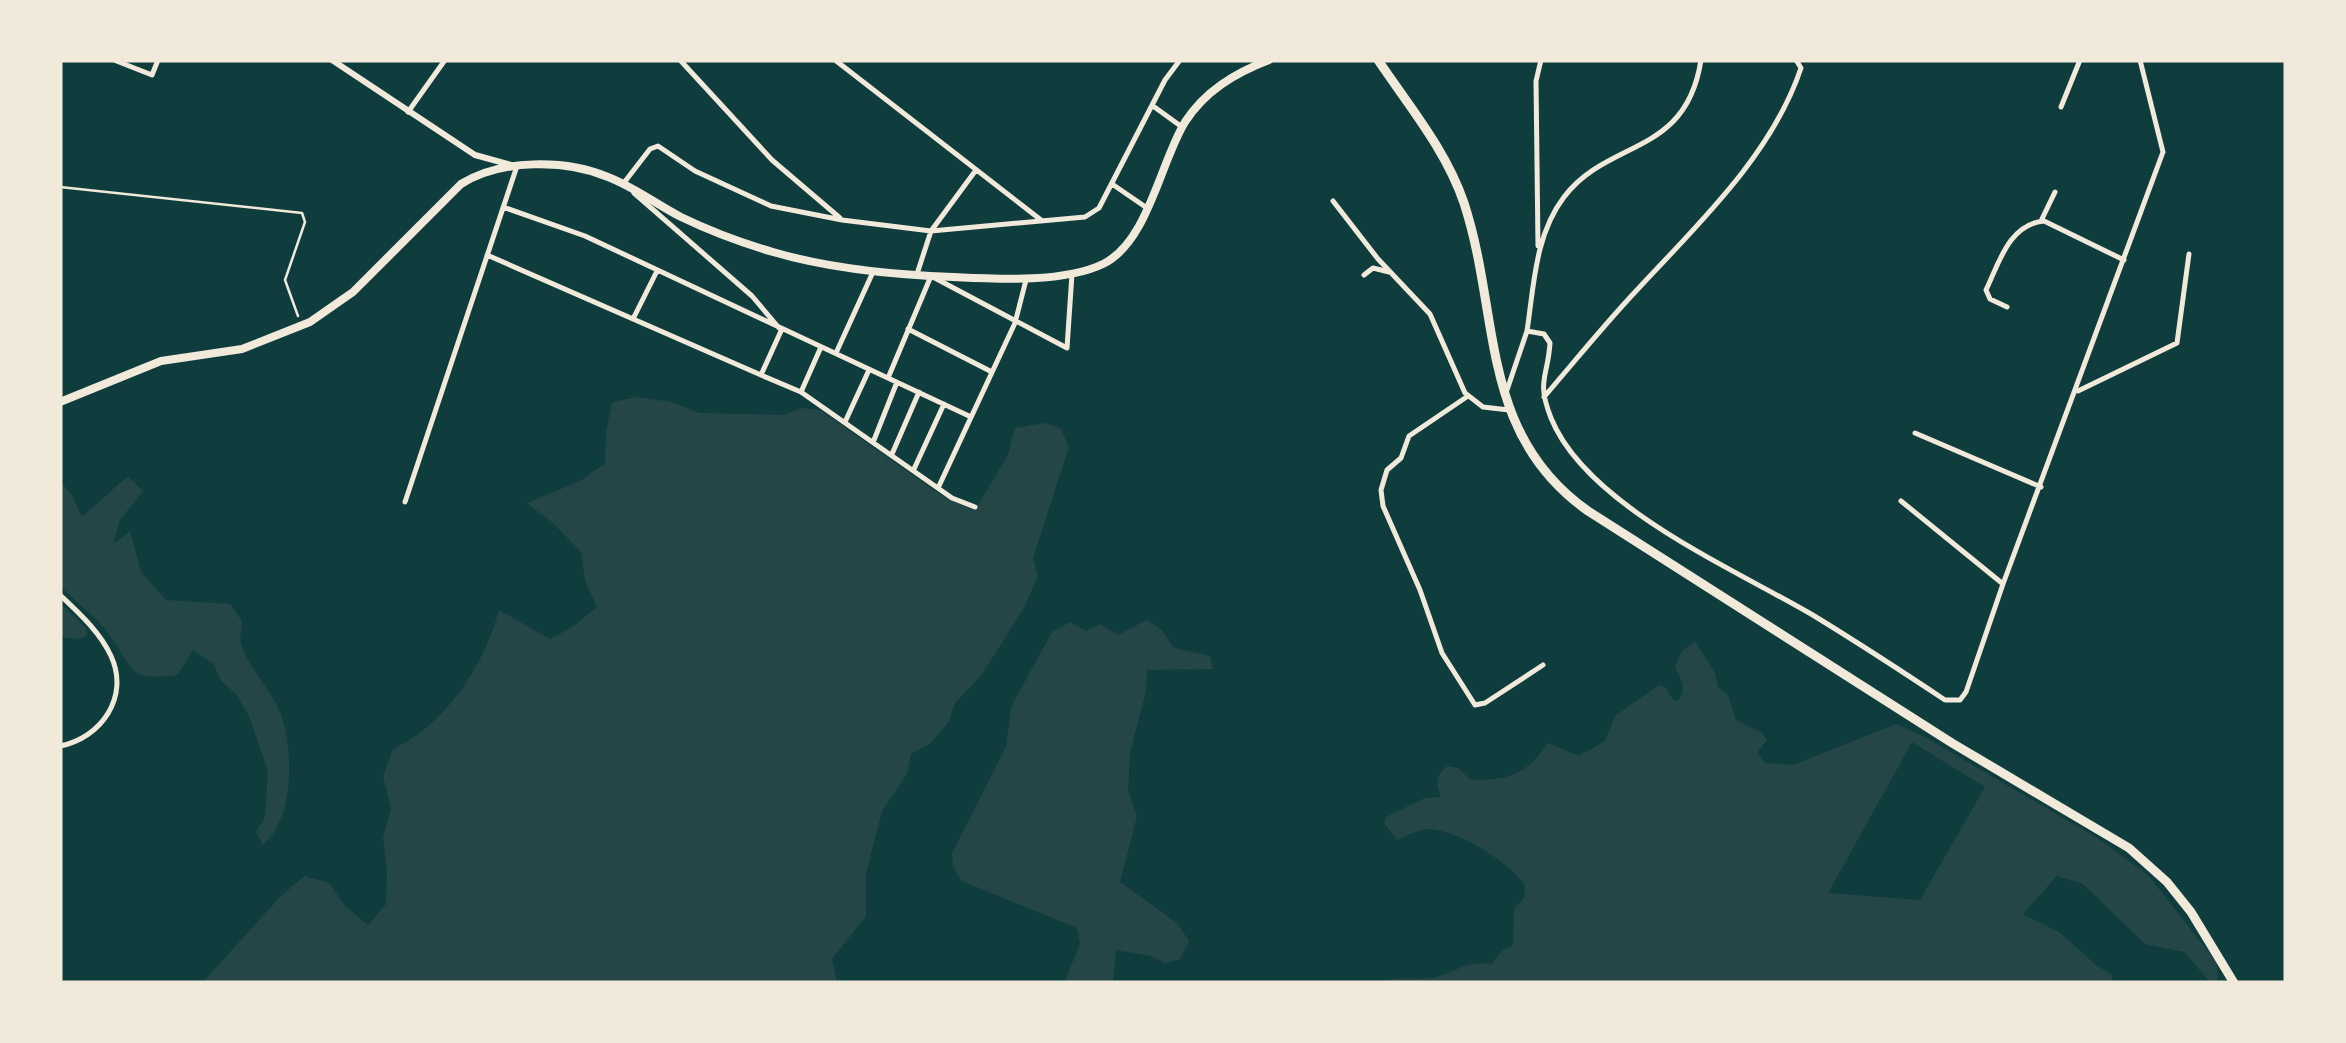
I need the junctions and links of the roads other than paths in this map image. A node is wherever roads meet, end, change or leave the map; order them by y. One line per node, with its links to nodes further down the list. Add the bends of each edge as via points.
1 (114, 60): 2 (street, via 152,75)
2 (158, 60)
3 (332, 60): 17 (street)
4 (445, 60): 17 (street)
5 (680, 60): 27 (street, via 772,160)
6 (835, 60): 20 (street)
7 (1180, 60): 15 (street)
8 (1269, 60): 18 (main road, via 1217,87)
9 (1378, 60): 61 (main road, via 1436,145 1462,198)
10 (1541, 60): 31 (street)
11 (1699, 60): 31 (street, via 1684,112 1579,182 1554,213)
12 (1796, 60): 60 (street, via 1802,68 1791,98 1720,203)
13 (2080, 60): 16 (street)
14 (2140, 60): 34 (street, via 2163,152)
15 (1153, 106): 18 (street); 21 (street)
16 (2061, 107)
17 (408, 112): 19 (street, via 479,156)
18 (1182, 127): 26 (main road)
19 (517, 166): 22 (main road, via 578,169); 25 (street); 62 (main road, via 461,184 353,292 302,326 236,351 161,361)
20 (976, 170): 29 (street); 30 (street)
21 (1112, 184): 26 (street); 29 (street, via 1093,214)
22 (626, 185): 27 (street, via 658,146 771,206); 35 (main road, via 684,218 761,248); 47 (street, via 752,296)
23 (2055, 192): 28 (street)
24 (1333, 201): 37 (street)
25 (503, 206): 33 (street); 36 (street)
26 (1147, 208): 39 (main road, via 1114,258)
27 (842, 220): 30 (street)
28 (2041, 221): 34 (street); 43 (street, via 2011,238 1986,290)
29 (1043, 222): 30 (street)
30 (931, 231): 38 (street)
31 (1538, 254): 48 (street)
32 (2189, 254): 58 (street, via 2177,343)
33 (487, 255): 44 (street); 74 (street)
34 (2124, 260): 58 (street)
35 (874, 270): 38 (main road); 50 (street)
36 (657, 271): 44 (street); 47 (street)
37 (1392, 273): 40 (street, via 1373,268); 59 (street, via 1435,321)
38 (917, 274): 41 (main road)
39 (1072, 274): 42 (main road); 45 (street, via 1067,348)
40 (1364, 275)
41 (930, 276): 42 (main road); 45 (street); 46 (street)
42 (1027, 277): 45 (street)
43 (2007, 307)
44 (633, 319): 53 (street)
45 (1016, 322): 52 (street)
46 (908, 329): 52 (street); 54 (street)
47 (781, 330): 49 (street); 53 (street)
48 (1527, 331): 60 (street, via 1549,340); 61 (street)
49 (821, 347): 50 (street); 56 (street)
50 (835, 354): 51 (street)
51 (869, 370): 54 (street); 66 (street)
52 (991, 372): 65 (street)
53 (761, 375): 56 (street)
54 (888, 378): 55 (street)
55 (897, 382): 57 (street); 68 (street)
56 (801, 392): 66 (street)
57 (919, 392): 63 (street); 69 (street)
58 (2076, 392): 72 (street)
59 (1468, 396): 64 (street, via 1483,407); 78 (street, via 1410,436 1401,458 1386,470 1383,506 1442,653 1468,699 1485,703)
60 (1544, 397): 76 (street, via 1575,456 1645,520 1945,700 1957,701 1966,692)
61 (1504, 398): 64 (main road)
62 (60, 402)
63 (944, 404): 65 (street); 70 (street)
64 (1509, 410): 80 (main road, via 1534,459 1584,507 1952,743 2130,848 2191,912)
65 (969, 416): 71 (street)
66 (845, 422): 68 (street)
67 (1914, 433): 72 (street)
68 (874, 442): 69 (street)
69 (892, 454): 70 (street)
70 (914, 468): 71 (street)
71 (938, 486): 75 (street)
72 (2041, 487): 76 (street)
73 (1901, 500): 76 (street)
74 (406, 502)
75 (975, 507)
76 (2003, 584)
77 (60, 595): 79 (street, via 96,632 115,673 114,700 104,721 87,737)
78 (1543, 665)
79 (60, 746)
80 (2234, 983)

